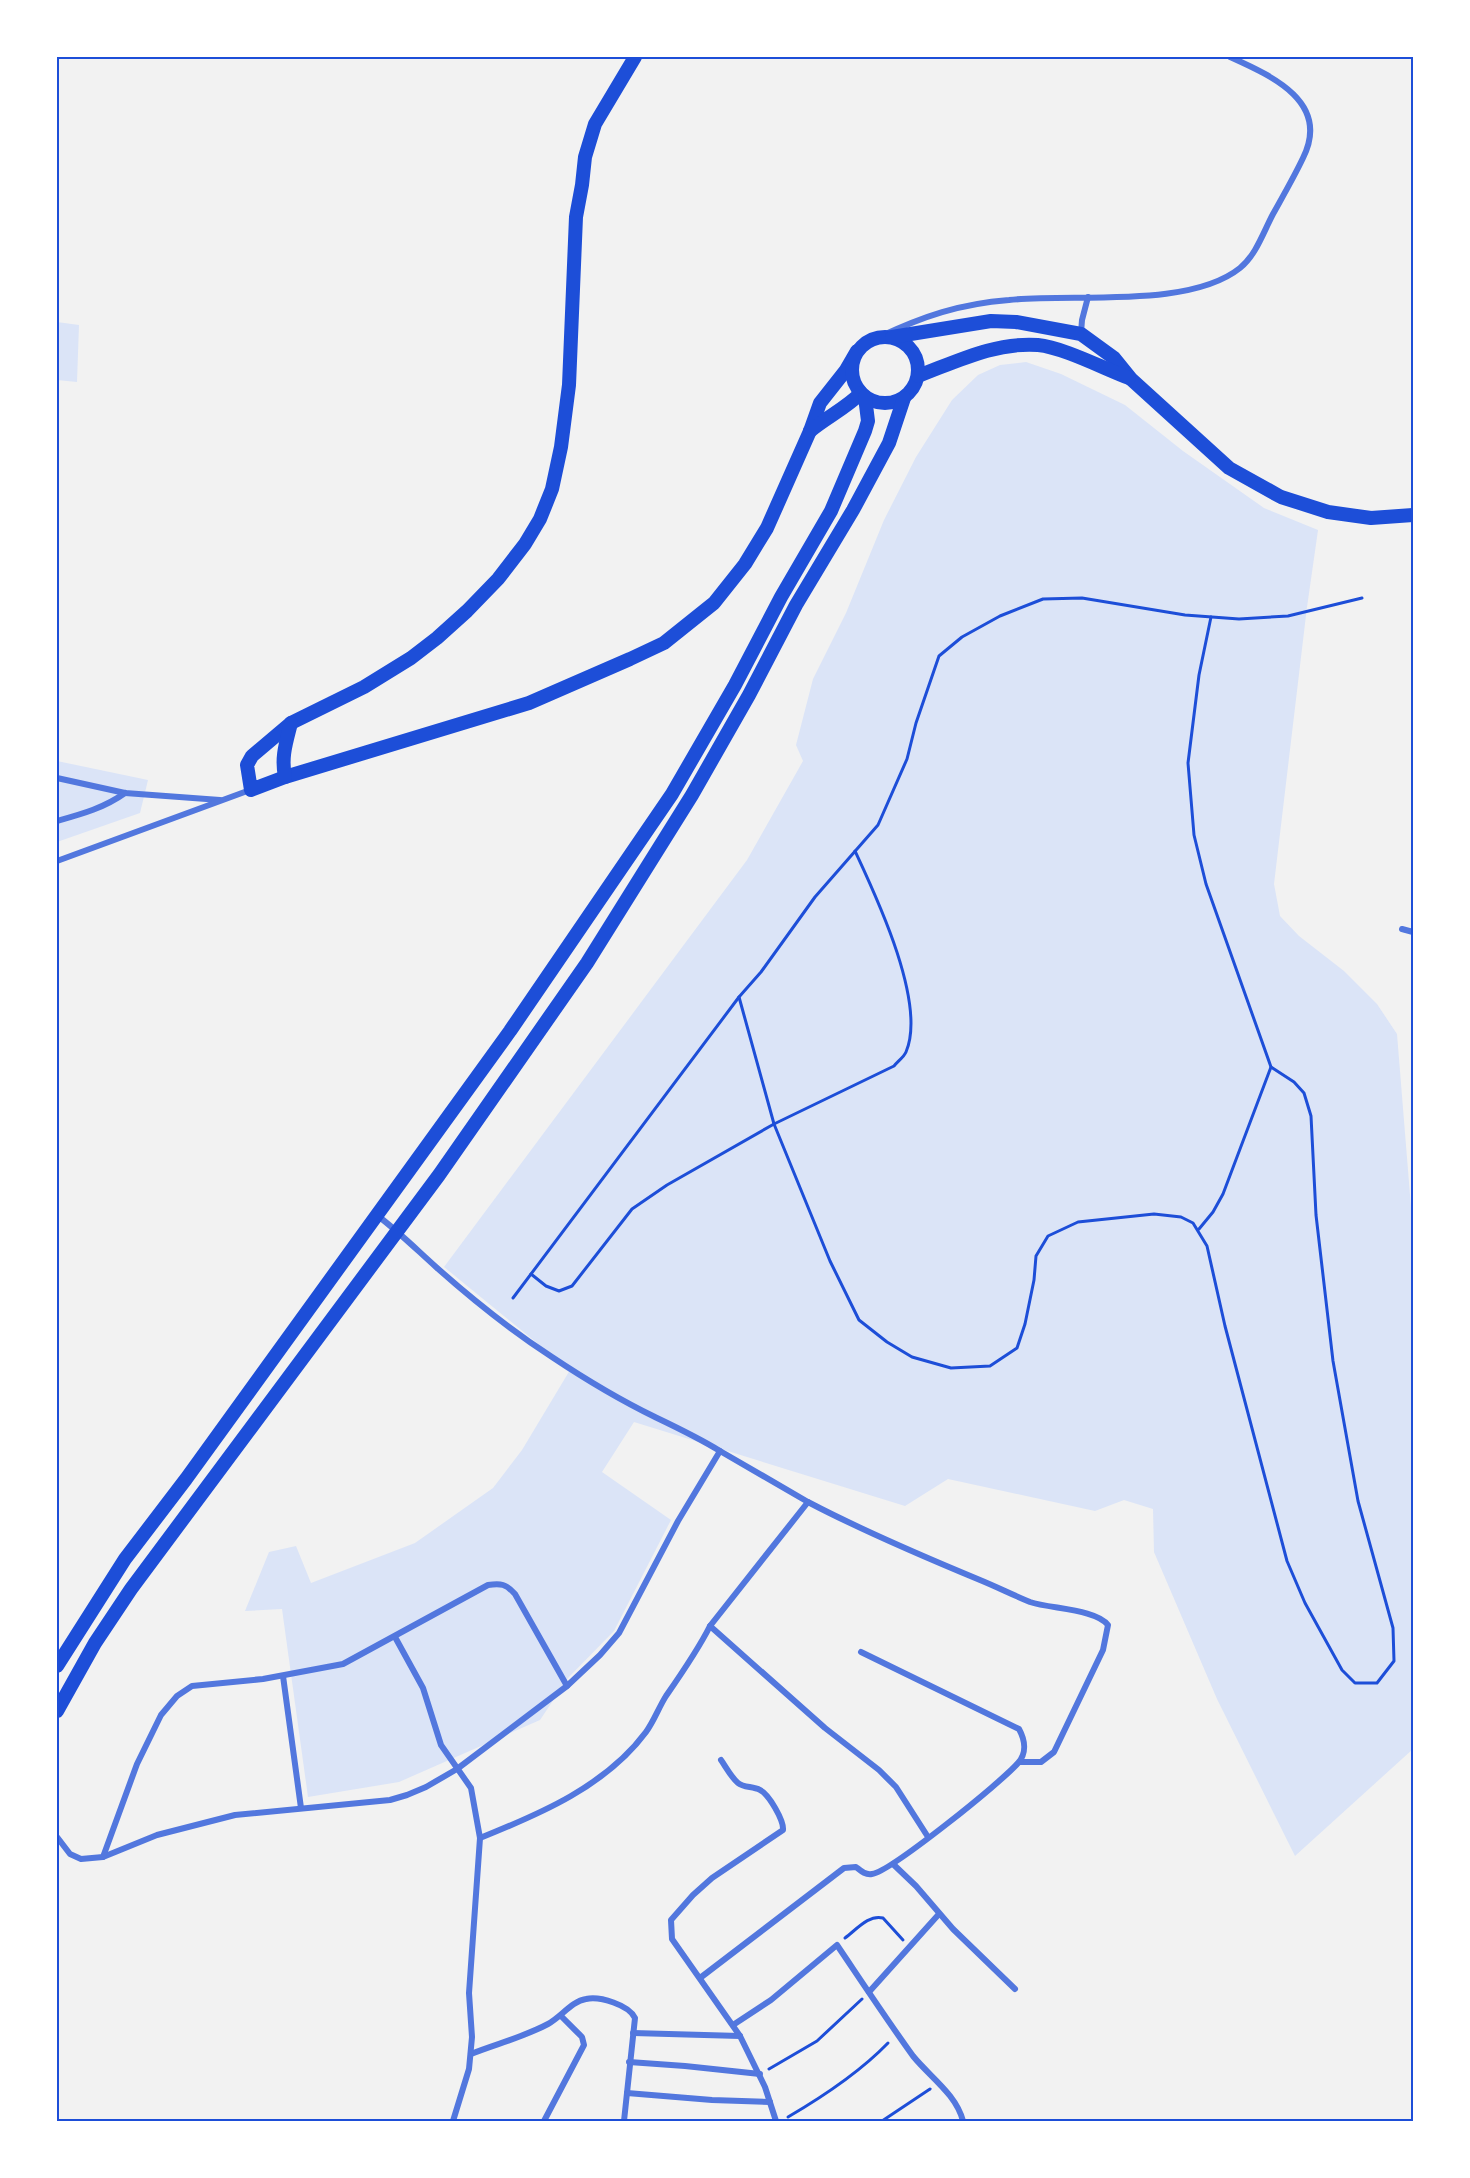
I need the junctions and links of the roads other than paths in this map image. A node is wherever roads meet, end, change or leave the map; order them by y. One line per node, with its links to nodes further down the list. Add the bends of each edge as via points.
1 (635, 57): 13 (main road, via 595,124 585,157 576,217 569,385 552,489 540,519 498,579 437,638 364,687)
2 (1230, 57): 3 (street, via 1286,88 1304,106 1312,133 1306,152 1250,258 1228,276 1181,292)
3 (1088, 297): 4 (street); 5 (street, via 963,305 920,318)
4 (1081, 334): 5 (main road, via 991,321); 8 (main road, via 1114,358)
5 (885, 337): 6 (main road); 7 (main road, via 902,340 910,347 919,366)
6 (857, 351): 9 (main road, via 852,373); 11 (main road, via 820,402)
7 (918, 376): 8 (main road, via 991,349 1040,345); 10 (main road)
8 (1131, 379): 12 (main road, via 1229,468 1281,497 1328,512 1371,518)
9 (863, 395): 10 (main road, via 884,403); 11 (main road); 23 (main road, via 868,421 831,511 672,794 558,963)
10 (904, 398): 24 (main road, via 889,443 692,795 587,963)
11 (810, 431): 14 (main road, via 767,528 745,564 714,603 664,642 529,703)
12 (1413, 515)
13 (291, 723): 14 (main road, via 283,751); 16 (main road, via 252,756 247,765)
14 (285, 777): 16 (main road)
15 (57, 778): 17 (street)
16 (251, 790): 18 (street)
17 (125, 793): 18 (street); 19 (street, via 89,812)
18 (224, 800): 20 (street)
19 (57, 821)
20 (57, 861)
21 (1402, 929): 22 (street)
22 (1413, 932)
23 (377, 1215): 24 (street); 30 (main road, via 125,1559)
24 (398, 1231): 25 (street, via 504,1323 551,1357 600,1388); 33 (main road, via 131,1589 95,1643)
25 (720, 1451): 26 (street); 32 (street, via 619,1633)
26 (808, 1502): 27 (street); 35 (street, via 918,1555 1023,1599 1093,1614 1105,1621 1108,1625 1103,1650 1054,1752 1041,1762)
27 (710, 1626): 39 (street, via 840,1741 879,1770 896,1787); 40 (street, via 647,1732 613,1765 550,1807)
28 (395, 1637): 31 (street, via 343,1664); 32 (street, via 488,1585 508,1586); 36 (street, via 423,1688 441,1745)
29 (861, 1652): 35 (street, via 1019,1729 1025,1738)
30 (57, 1666)
31 (283, 1676): 37 (street); 41 (street, via 192,1686 177,1696 161,1715 137,1764)
32 (567, 1686): 36 (street)
33 (57, 1712)
34 (721, 1760): 44 (street, via 737,1783 765,1794 783,1830 712,1878 671,1920 672,1939)
35 (1020, 1762): 39 (street)
36 (457, 1769): 37 (street, via 399,1797); 40 (street, via 471,1788)
37 (301, 1808): 41 (street, via 206,1822)
38 (57, 1837): 41 (street, via 70,1854 81,1859)
39 (928, 1837): 42 (street)
40 (480, 1838): 51 (street, via 469,1993)
41 (103, 1857)
42 (893, 1864): 43 (street); 44 (street, via 870,1875 856,1867 844,1868)
43 (939, 1914): 45 (street); 46 (street)
44 (700, 1978): 48 (street)
45 (1015, 1989)
46 (869, 1992): 48 (street, via 837,1945 771,2000); 60 (street, via 914,2057 950,2096)
47 (561, 2016): 49 (street, via 588,1998 621,2005 635,2018); 51 (street); 57 (street, via 585,2045)
48 (733, 2025): 50 (street)
49 (633, 2033): 50 (street); 52 (street)
50 (740, 2036): 53 (street)
51 (471, 2054): 56 (street)
52 (630, 2062): 53 (street); 54 (street)
53 (760, 2074): 55 (street)
54 (627, 2093): 55 (street); 58 (street)
55 (770, 2102): 59 (street)
56 (453, 2121)
57 (544, 2121)
58 (624, 2121)
59 (776, 2121)
60 (963, 2121)

